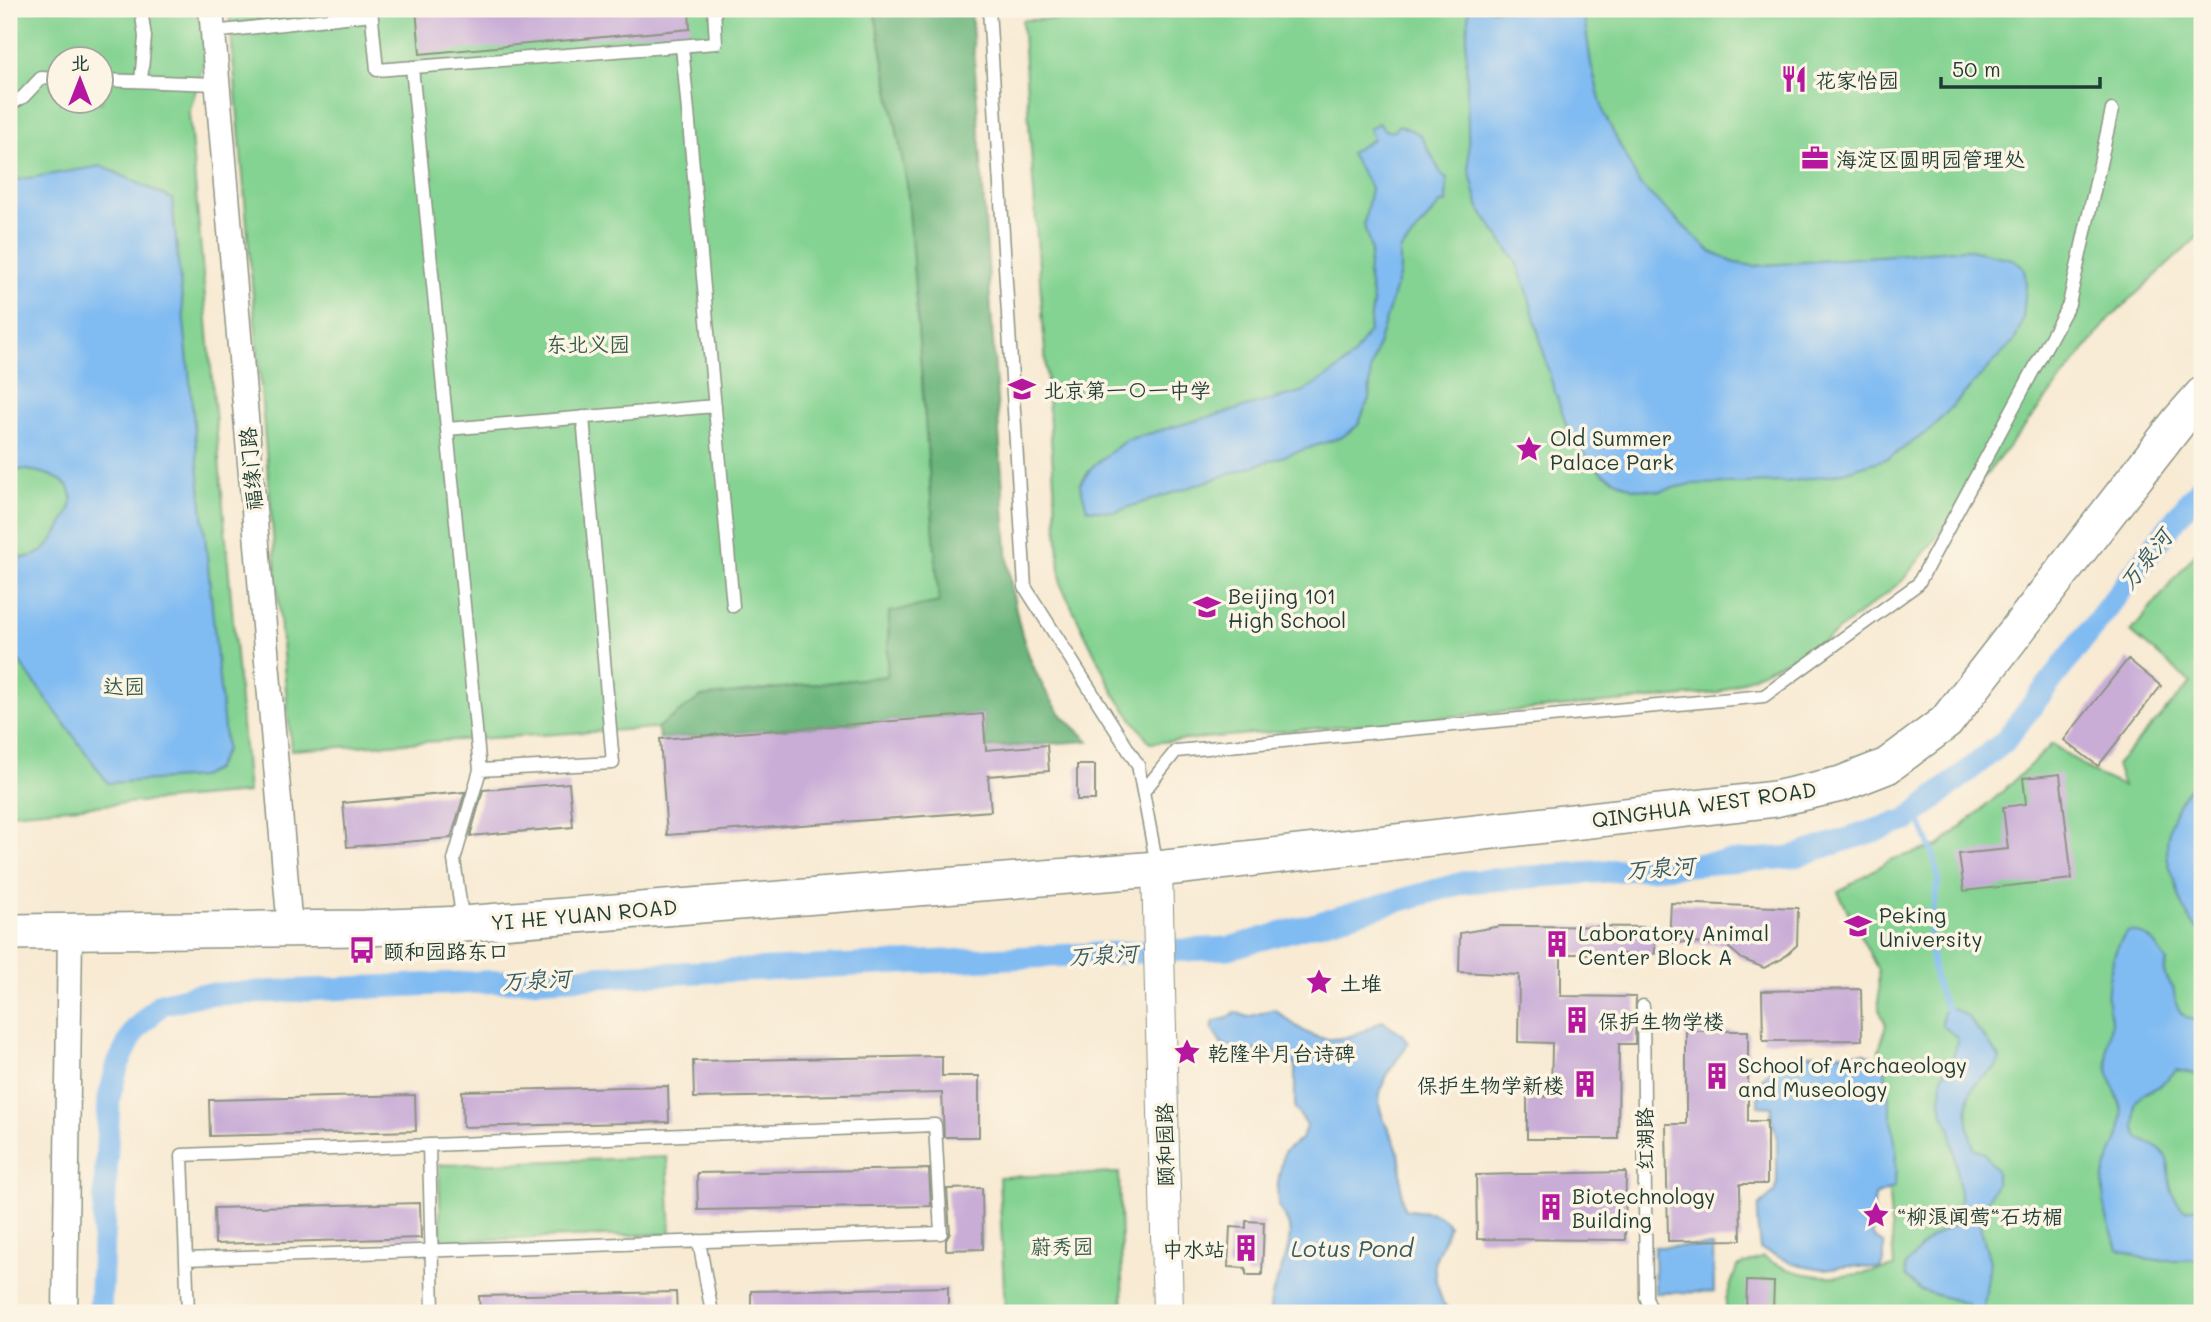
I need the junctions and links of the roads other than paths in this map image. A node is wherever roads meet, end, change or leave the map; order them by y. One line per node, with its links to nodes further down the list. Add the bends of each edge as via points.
1 (141, 9): 10 (lane, via 145,37)
2 (714, 9): 6 (lane, via 716,43)
3 (989, 9): 20 (lane, via 1026,587 1138,765)
4 (371, 11): 5 (lane); 7 (lane, via 377,70)
5 (212, 21): 11 (street, 福缘门路)
6 (681, 46): 7 (lane); 15 (lane)
7 (412, 67): 17 (lane)
8 (46, 78): 12 (lane)
9 (116, 80): 10 (lane)
10 (141, 81): 11 (lane)
11 (217, 84): 23 (street, 福缘门路)
12 (9, 105)
13 (2112, 110): 20 (lane, via 2069,304 1919,584 1764,696 1176,751)
14 (2202, 395): 21 (main road, QINGHUA WEST ROAD, via 1946,722 1887,766 1841,784 1776,799)
15 (715, 406): 16 (lane); 18 (lane)
16 (583, 417): 17 (lane); 19 (lane, via 613,762)
17 (447, 429): 19 (lane)
18 (733, 606)
19 (480, 770): 22 (lane, via 454,860)
20 (1143, 792): 21 (lane)
21 (1157, 869): 22 (main road, YI HE YUAN ROAD); 35 (street, 颐和园路)
22 (463, 924): 23 (main road, YI HE YUAN ROAD)
23 (290, 929): 24 (main road, YI HE YUAN ROAD)
24 (70, 931): 25 (main road, YI HE YUAN ROAD); 31 (street)
25 (9, 932)
26 (1643, 1006): 36 (lane, 红湖路, via 1646,1297)
27 (429, 1145): 28 (lane, via 935,1125 941,1233); 29 (lane); 30 (lane, via 182,1155)
28 (699, 1241): 29 (lane); 34 (lane)
29 (430, 1251): 30 (lane); 33 (lane)
30 (186, 1259): 32 (lane)
31 (65, 1313)
32 (188, 1313)
33 (433, 1313)
34 (712, 1313)
35 (1168, 1313)
36 (1652, 1313)

